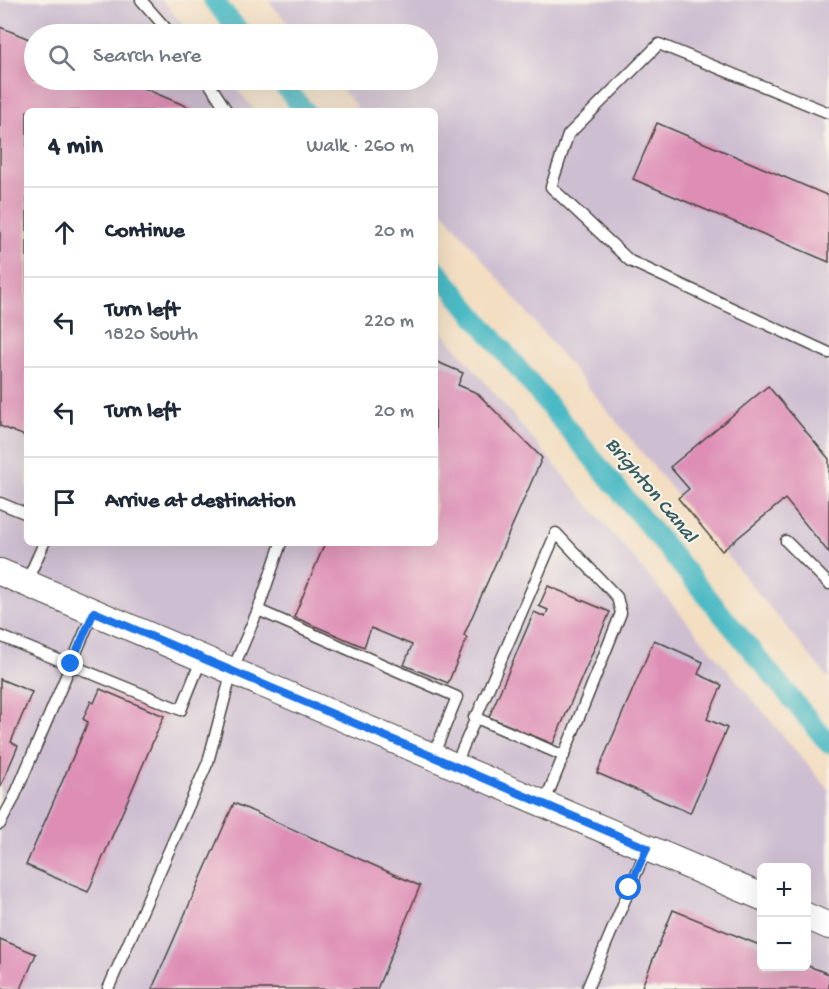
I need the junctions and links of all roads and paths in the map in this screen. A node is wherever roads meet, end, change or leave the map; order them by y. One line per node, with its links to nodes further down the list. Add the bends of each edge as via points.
1 (141, 0): 2 (lane)
2 (162, 24)
3 (213, 90): 4 (lane)
4 (225, 108)
5 (829, 113): 6 (lane, via 659,44 568,135 551,187 630,261)
6 (829, 353)
7 (0, 503): 8 (lane)
8 (24, 513)
9 (786, 540): 14 (lane)
10 (43, 546): 13 (lane)
11 (280, 546): 15 (lane)
12 (0, 572): 13 (street)
13 (26, 583): 16 (street)
14 (829, 584)
15 (258, 610): 20 (lane); 23 (lane, via 457,697)
16 (94, 612): 18 (street); 19 (lane)
17 (0, 636): 19 (lane)
18 (202, 658): 19 (lane, via 181,710); 20 (street)
19 (71, 664): 25 (lane)
20 (232, 671): 23 (street); 30 (lane, via 208,762)
21 (474, 717): 22 (lane); 22 (lane, via 555,533 617,597 621,613); 23 (lane)
22 (566, 750): 24 (lane)
23 (444, 761): 24 (street)
24 (544, 804): 26 (street)
25 (0, 824)
26 (647, 848): 27 (street); 31 (lane)
27 (757, 895)
28 (809, 917): 29 (street)
29 (829, 926)
30 (108, 989)
31 (587, 989)

